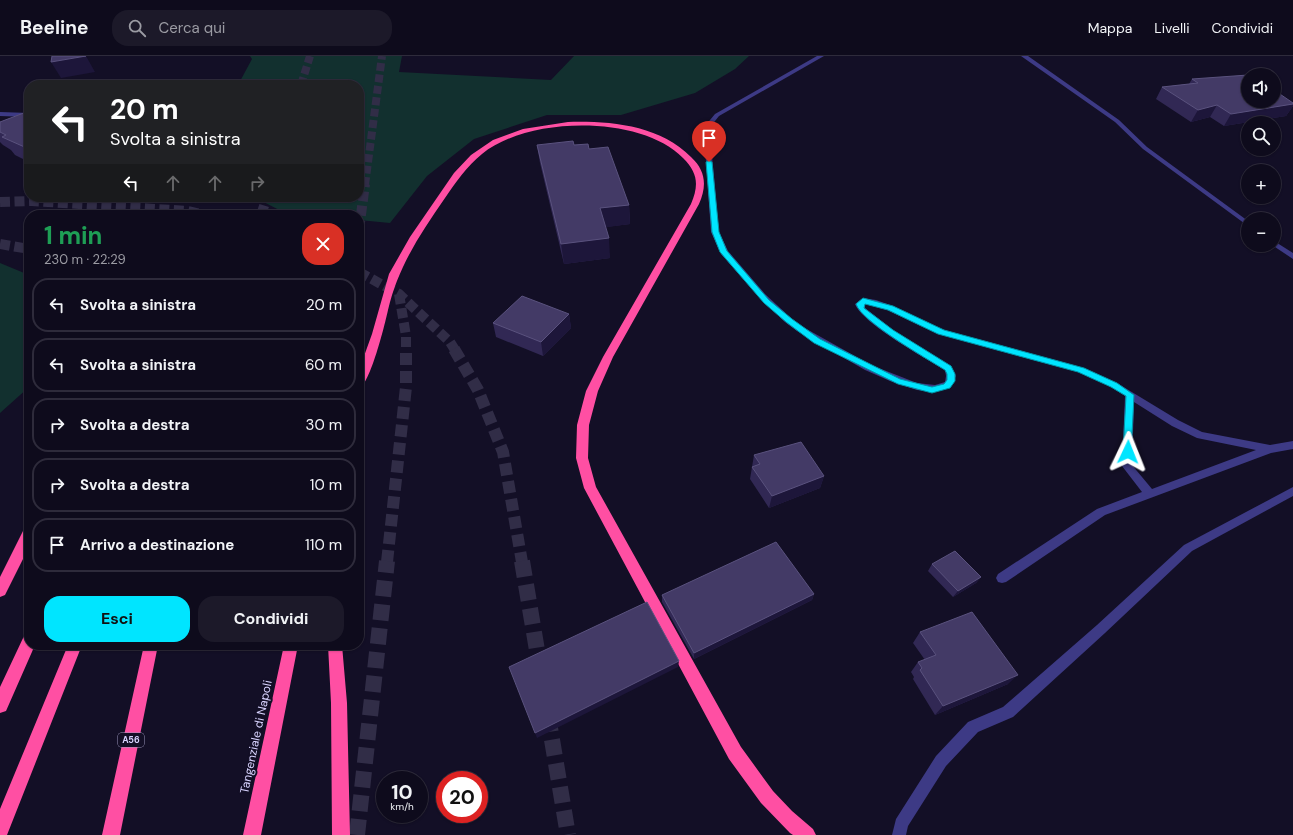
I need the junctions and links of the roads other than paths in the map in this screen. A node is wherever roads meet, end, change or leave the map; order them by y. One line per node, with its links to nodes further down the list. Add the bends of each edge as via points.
1 (821, 56): 9 (street, via 717,115 708,126 715,232 718,243 767,301 817,341 898,381 932,390 947,386 951,381 948,368 890,332 861,309 859,304 863,301 890,308 941,332 1081,370)
2 (1024, 56): 5 (street, via 1117,121 1145,148)
3 (0, 114): 4 (street)
4 (24, 115)
5 (1241, 219)
6 (1281, 248): 7 (street)
7 (1293, 257)
8 (364, 370): 27 (highway, via 393,276 402,256 456,175 481,150 509,136 532,130 550,126 596,124 618,126 648,134 679,149 689,157 701,180 700,192 608,357 592,391 583,425 582,458 590,488 735,753 761,790 795,827)
9 (1130, 395): 11 (street, via 1200,435); 13 (street, via 1127,466)
10 (1293, 445): 11 (street)
11 (1270, 448): 13 (street)
12 (1293, 491): 28 (street, via 1188,548 1008,712 973,727 941,761 901,824)
13 (1150, 494): 15 (street, via 1101,512)
14 (24, 543): 16 (highway)
15 (1002, 578)
16 (0, 591)
17 (25, 650): 22 (highway)
18 (73, 650): 23 (highway)
19 (150, 650): 24 (highway, A56)
20 (290, 650): 25 (highway, Tangenziale di Napoli)
21 (335, 650): 26 (highway, via 339,703)
22 (0, 705)
23 (0, 830)
24 (111, 835)
25 (252, 835)
26 (341, 835)
27 (807, 835)
28 (899, 835)

